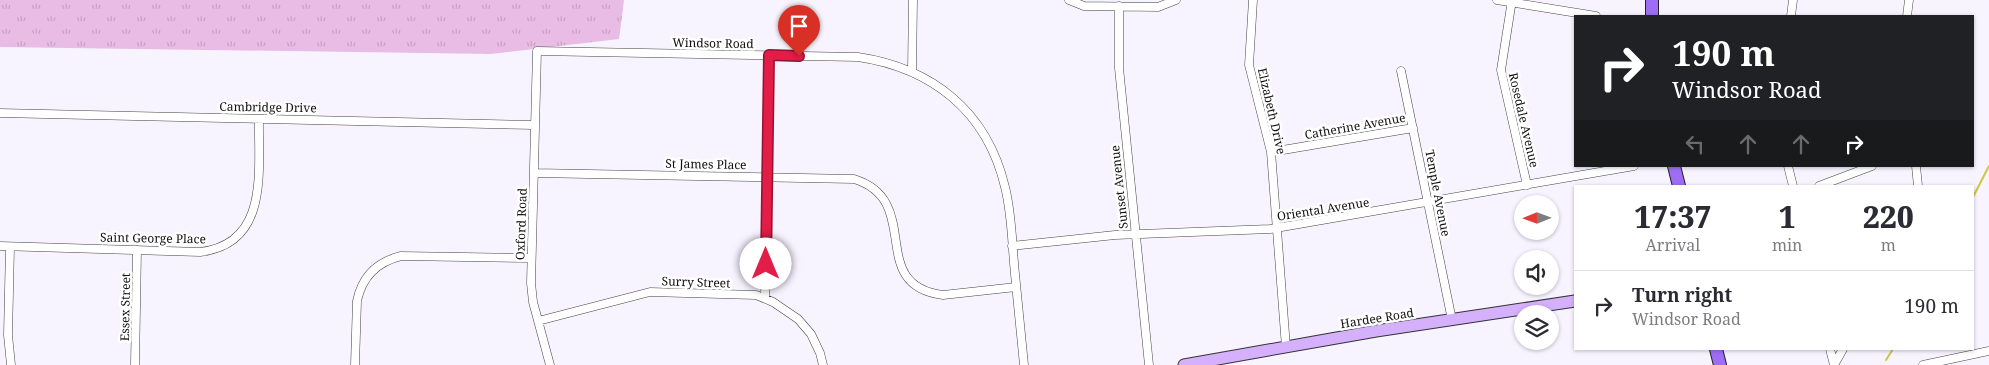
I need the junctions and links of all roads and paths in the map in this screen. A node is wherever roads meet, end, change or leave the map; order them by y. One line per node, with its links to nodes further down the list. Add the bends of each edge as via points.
1 (913, 0): 16 (street)
2 (1069, 0): 10 (street, via 1084,6)
3 (1176, 0): 10 (street, via 1158,7)
4 (1253, 0): 23 (street, Elizabeth Drive, via 1249,65)
5 (1498, 0): 9 (street)
6 (1652, 0): 12 (main road)
7 (1793, 0): 13 (street)
8 (1909, 0): 14 (street)
9 (1511, 1): 11 (street); 31 (street, Rosedale Avenue, via 1501,70)
10 (1119, 6): 38 (street, Sunset Avenue, via 1119,68)
11 (1590, 15)
12 (1652, 15)
13 (1791, 15)
14 (1907, 15)
15 (769, 55): 16 (street, Windsor Road, via 858,57); 18 (street, Windsor Road, via 537,51); 30 (street)
16 (912, 71): 41 (street, Windsor Road, via 950,96 976,122 991,146 1006,188)
17 (1401, 71): 22 (street, Temple Avenue)
18 (536, 80): 21 (street, Oxford Road)
19 (0, 112): 20 (street, Cambridge Drive)
20 (259, 119): 21 (street, Cambridge Drive); 42 (street, Saint George Place, via 256,204 242,232 223,246 208,251)
21 (535, 125): 29 (street, Oxford Road)
22 (1413, 128): 23 (street, Catherine Avenue); 36 (street, Temple Avenue)
23 (1271, 152): 37 (street, Elizabeth Drive)
24 (1628, 167): 31 (street, Oriental Avenue)
25 (1674, 167): 32 (main road)
26 (1788, 167): 33 (street)
27 (1869, 167): 34 (street)
28 (1916, 167): 35 (street)
29 (534, 173): 30 (street, St James Place); 43 (street, Oxford Road)
30 (766, 176): 44 (street, St James Place, via 854,179 871,186 889,207 901,266 911,281 926,291 943,295); 45 (street)
31 (1527, 185): 36 (street, Oriental Avenue)
32 (1679, 185)
33 (1793, 185)
34 (1822, 185)
35 (1918, 185)
36 (1428, 202): 37 (street, Oriental Avenue); 47 (street, Temple Avenue)
37 (1278, 228): 38 (street, Oriental Avenue); 49 (street, Elizabeth Drive)
38 (1135, 234): 41 (street, Oriental Avenue); 60 (street, Sunset Avenue)
39 (0, 246): 40 (street, Saint George Place)
40 (10, 246): 42 (street, Saint George Place); 54 (street, via 8,335)
41 (1012, 246): 44 (street, Windsor Road)
42 (137, 250): 55 (street, Essex Street)
43 (531, 258): 48 (street, Oxford Road, via 532,290); 56 (street, via 400,256 381,263 366,277 359,292)
44 (1016, 287): 59 (street, Windsor Road)
45 (765, 298): 48 (street, Surry Street, via 650,292); 58 (street, Surry Street, via 786,309 807,329)
46 (1574, 301): 47 (street, Hardee Road)
47 (1452, 320): 49 (street, Hardee Road)
48 (538, 321): 57 (street, Oxford Road)
49 (1286, 346): 61 (street, Hardee Road)
50 (1716, 350): 62 (main road)
51 (1830, 350): 63 (street)
52 (1842, 350): 63 (street)
53 (1989, 351): 64 (street)
54 (11, 365)
55 (135, 365)
56 (356, 365)
57 (550, 365)
58 (823, 365)
59 (1024, 365)
60 (1149, 365)
61 (1184, 365)
62 (1720, 365)
63 (1834, 365)
64 (1923, 365)

